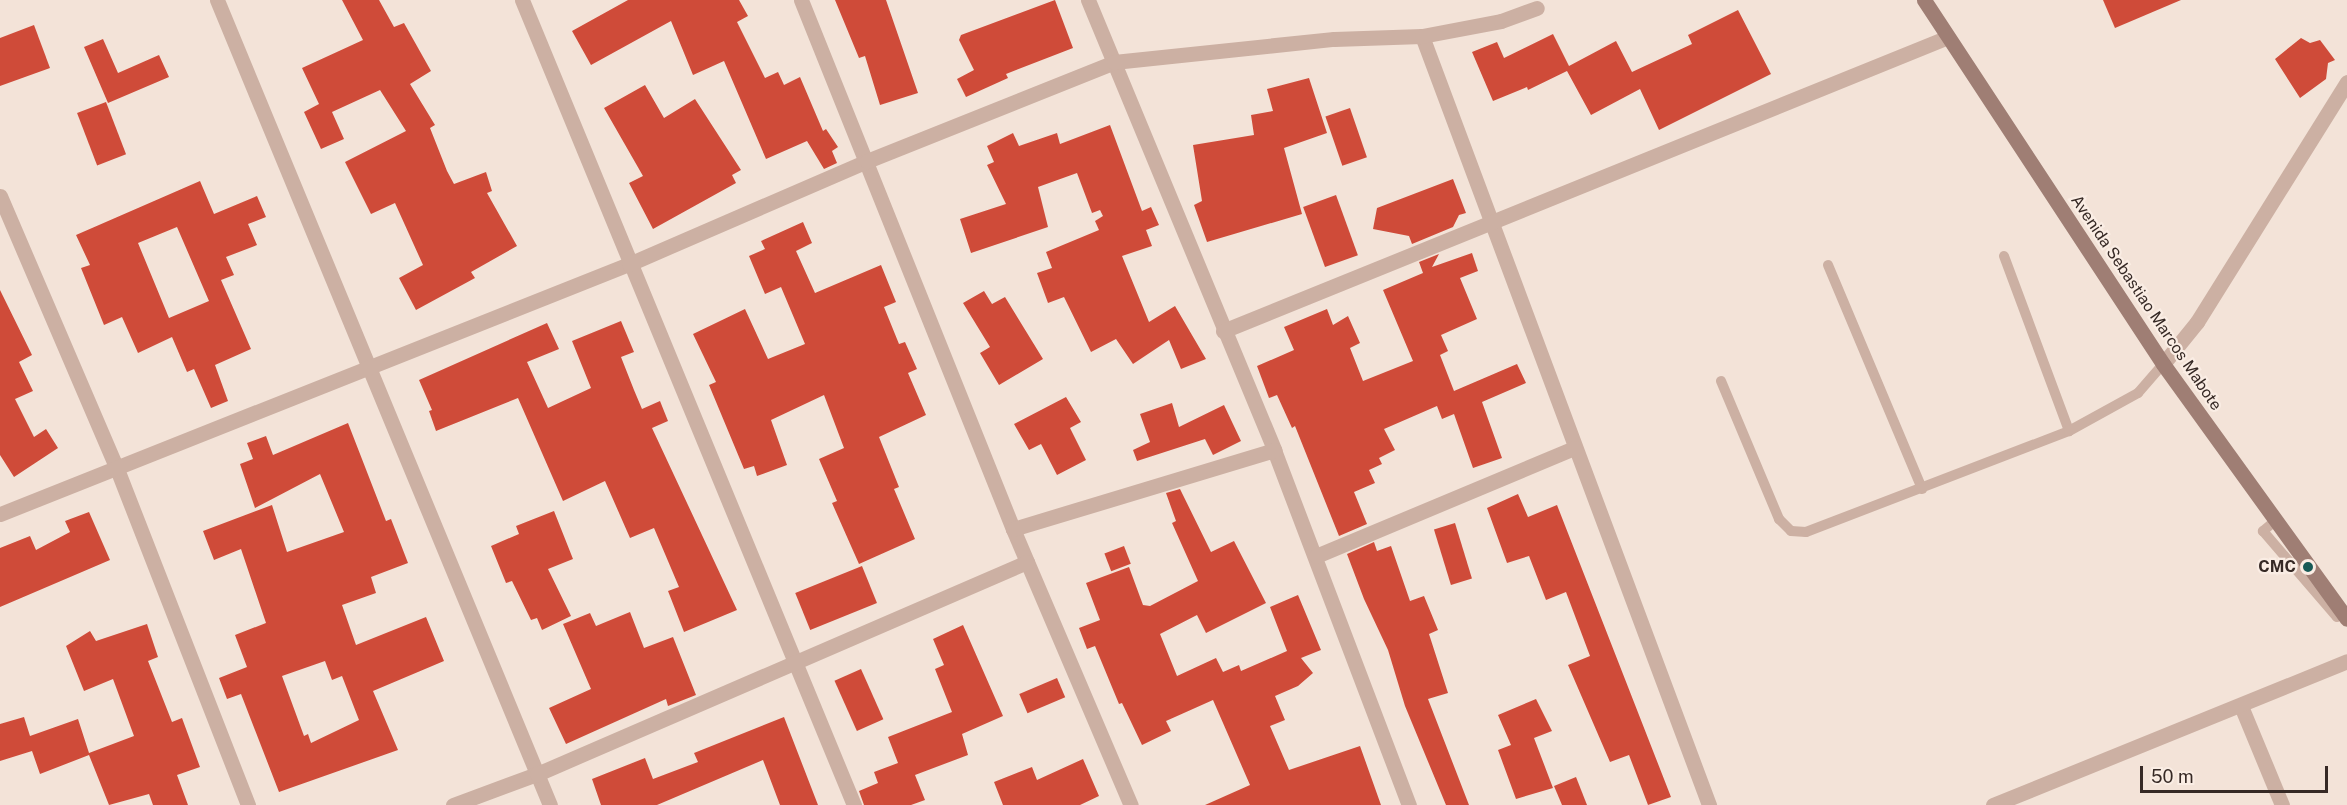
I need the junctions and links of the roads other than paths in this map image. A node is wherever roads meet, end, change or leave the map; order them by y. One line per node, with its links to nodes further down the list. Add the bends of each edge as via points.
1 (217, 0): 19 (street)
2 (522, 0): 15 (street)
3 (801, 0): 11 (street)
4 (1088, 0): 9 (street)
5 (1926, 0): 8 (main road, Avenida Sebastiao Marcos Mabote)
6 (1537, 8): 7 (street, via 1502,21)
7 (1422, 36): 9 (street, via 1334,39); 13 (street)
8 (1948, 37): 13 (street); 18 (main road, Avenida Sebastiao Marcos Mabote)
9 (1114, 62): 11 (street); 17 (street)
10 (2347, 82): 18 (street, via 2197,322)
11 (867, 161): 15 (street); 27 (street)
12 (0, 195): 24 (street)
13 (1493, 219): 17 (street); 22 (street)
14 (2004, 256): 21 (lane)
15 (629, 264): 19 (street); 32 (street)
16 (1828, 265): 25 (lane)
17 (1223, 331): 23 (street)
18 (2163, 364): 21 (lane, via 2138,393); 30 (main road, Avenida Sebastiao Marcos Mabote)
19 (367, 367): 24 (street); 34 (street)
20 (1721, 381): 25 (lane, via 1779,519 1791,531 1806,532)
21 (2069, 431): 25 (lane)
22 (1574, 448): 28 (street); 42 (street)
23 (1274, 450): 27 (street); 28 (street)
24 (117, 469): 26 (street); 36 (street)
25 (1922, 489)
26 (0, 514)
27 (1013, 529): 29 (street)
28 (1316, 556): 41 (street)
29 (1027, 562): 32 (street); 40 (street)
30 (2345, 616)
31 (2347, 661): 33 (street)
32 (793, 665): 34 (street); 39 (street)
33 (2241, 706): 35 (street); 43 (street)
34 (537, 774): 37 (street); 38 (street)
35 (1997, 804)
36 (248, 805)
37 (453, 805)
38 (550, 805)
39 (854, 805)
40 (1131, 805)
41 (1409, 805)
42 (1709, 805)
43 (2282, 805)

